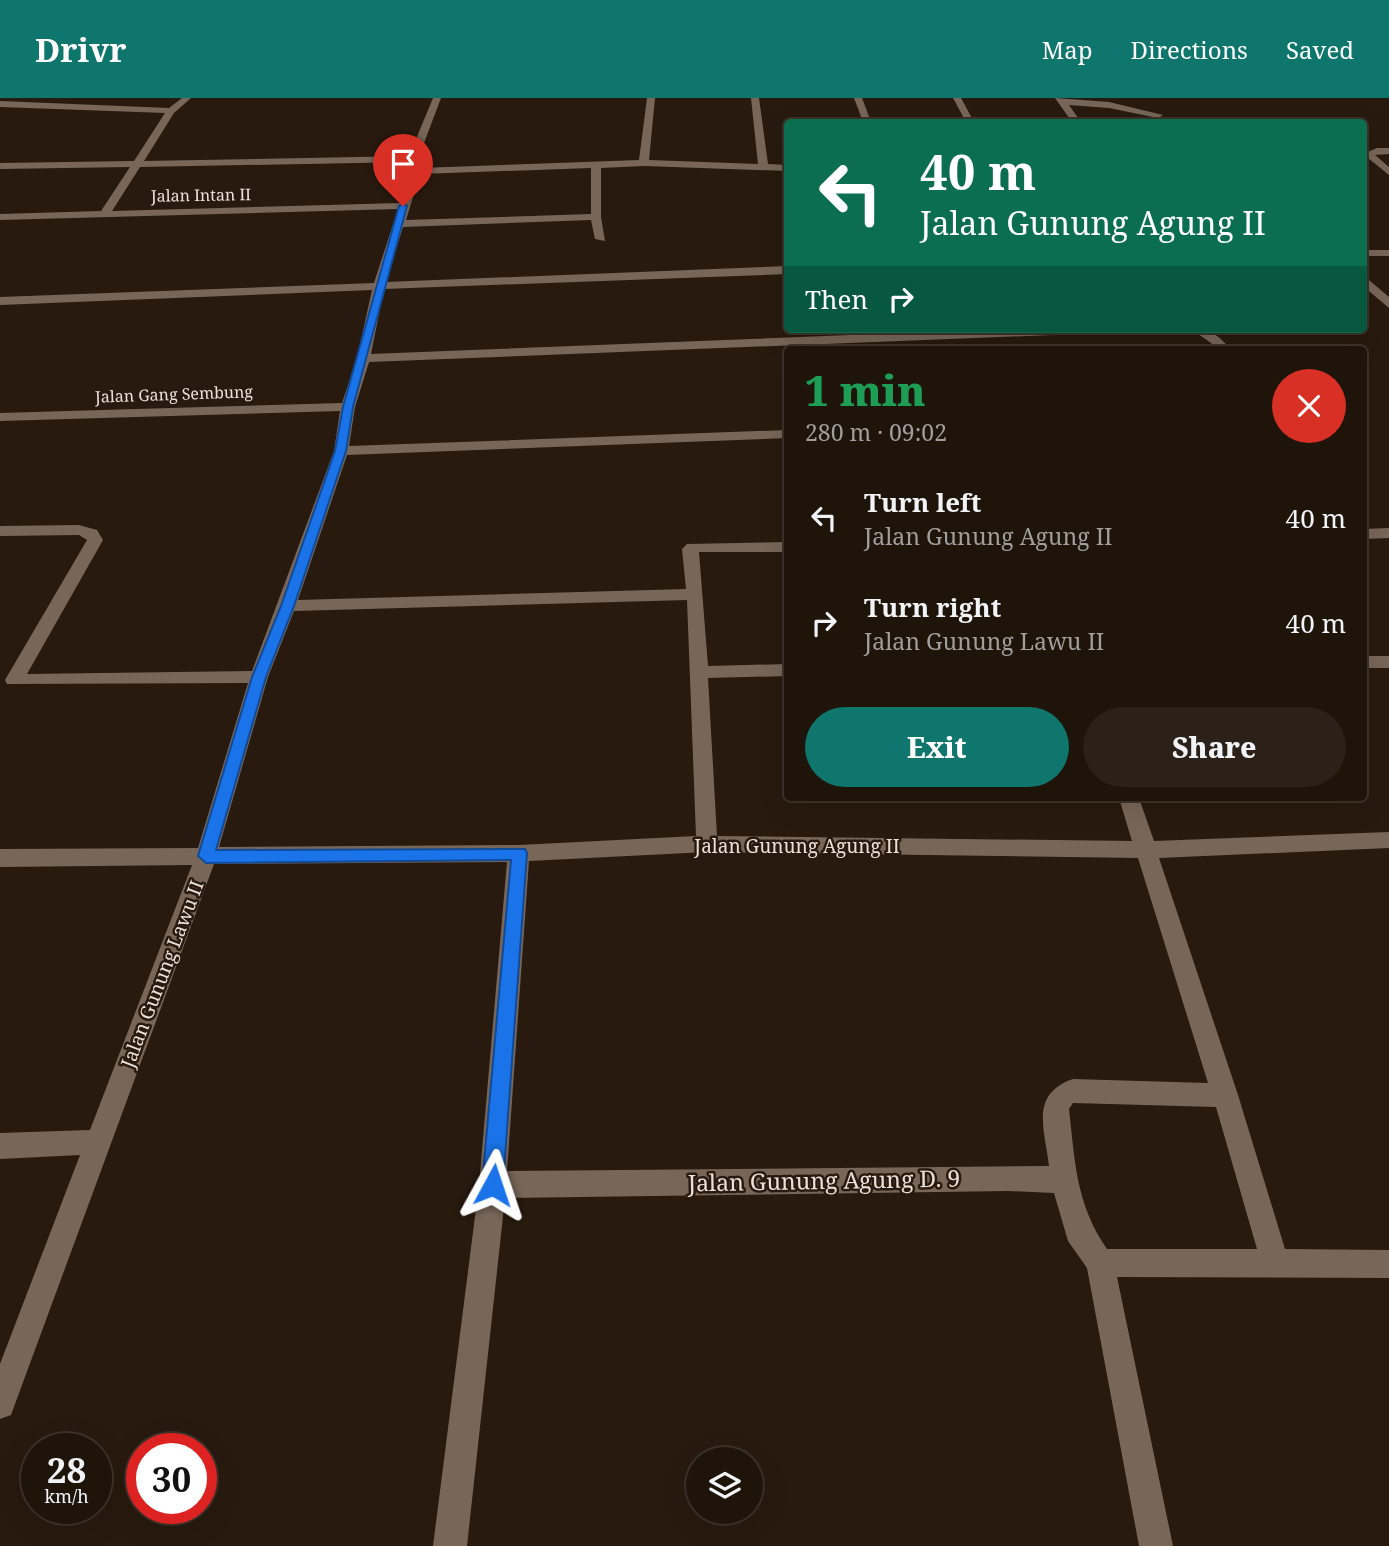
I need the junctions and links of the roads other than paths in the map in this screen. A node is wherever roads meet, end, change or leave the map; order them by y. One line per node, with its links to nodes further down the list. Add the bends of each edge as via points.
1 (187, 98): 9 (street)
2 (437, 98): 18 (street, Jalan Gunung Lawu II)
3 (651, 98): 16 (street)
4 (755, 98): 20 (street)
5 (858, 98): 11 (street)
6 (957, 98): 12 (street)
7 (1060, 100): 10 (street); 13 (street)
8 (0, 104): 9 (street)
9 (171, 111): 15 (street)
10 (1158, 115)
11 (866, 119)
12 (968, 119)
13 (1074, 119)
14 (1389, 151): 22 (street, via 1368,154)
15 (136, 162): 18 (street); 19 (street); 24 (street)
16 (644, 163): 17 (street); 20 (street)
17 (596, 164): 18 (street); 26 (street)
18 (415, 165): 23 (street, Jalan Gunung Lawu II)
19 (0, 166)
20 (764, 166): 21 (street)
21 (784, 168)
22 (1389, 172)
23 (403, 206): 24 (street, Jalan Intan II); 27 (street, Jalan Gunung Lawu II)
24 (105, 213): 25 (street, Jalan Intan II)
25 (0, 217)
26 (596, 217): 27 (street); 28 (street)
27 (397, 224): 33 (street, Jalan Gunung Lawu II)
28 (601, 239)
29 (1367, 253): 30 (street)
30 (1389, 253)
31 (784, 270): 33 (street)
32 (1367, 283): 35 (street)
33 (379, 286): 34 (street); 39 (street, Jalan Gunung Lawu II)
34 (0, 302)
35 (1389, 304)
36 (1000, 333): 39 (street)
37 (1204, 333): 38 (street)
38 (1221, 346)
39 (363, 358): 40 (street, Jalan Gunung Lawu II)
40 (348, 407): 41 (street, Jalan Gang Sembung); 43 (street, Jalan Gunung Lawu II)
41 (0, 417)
42 (784, 434): 43 (street)
43 (341, 451): 49 (street, Jalan Gunung Lawu II)
44 (0, 531): 55 (street, via 79,530 91,533 95,540)
45 (1389, 533): 46 (street)
46 (1367, 534)
47 (784, 547): 48 (street, via 693,547)
48 (695, 594): 49 (street); 53 (street)
49 (287, 606): 54 (street, Jalan Gunung Lawu II)
50 (1367, 662): 51 (street)
51 (1389, 662)
52 (784, 670): 53 (street)
53 (697, 672): 58 (street)
54 (259, 677): 55 (street); 61 (street, Jalan Gunung Lawu II)
55 (7, 679)
56 (1130, 801): 59 (street)
57 (1389, 840): 59 (street, Jalan Gunung Agung II)
58 (707, 844): 59 (street, Jalan Gunung Agung II); 60 (street, Jalan Gunung Agung II)
59 (1146, 850): 63 (street)
60 (519, 853): 61 (street, Jalan Gunung Agung II); 67 (street)
61 (206, 856): 62 (street, Jalan Gunung Agung II); 64 (street, Jalan Gunung Lawu II)
62 (0, 858)
63 (1224, 1094): 66 (street, via 1064,1093 1056,1109); 69 (street)
64 (99, 1142): 65 (street); 71 (street, Jalan Gunung Lawu II)
65 (0, 1146)
66 (1064, 1180): 67 (street, Jalan Gunung Agung D. 9); 68 (street, via 1078,1231)
67 (493, 1185): 72 (street)
68 (1100, 1263): 69 (street); 73 (street)
69 (1275, 1263): 70 (street)
70 (1389, 1264)
71 (0, 1404)
72 (450, 1546)
73 (1156, 1546)

